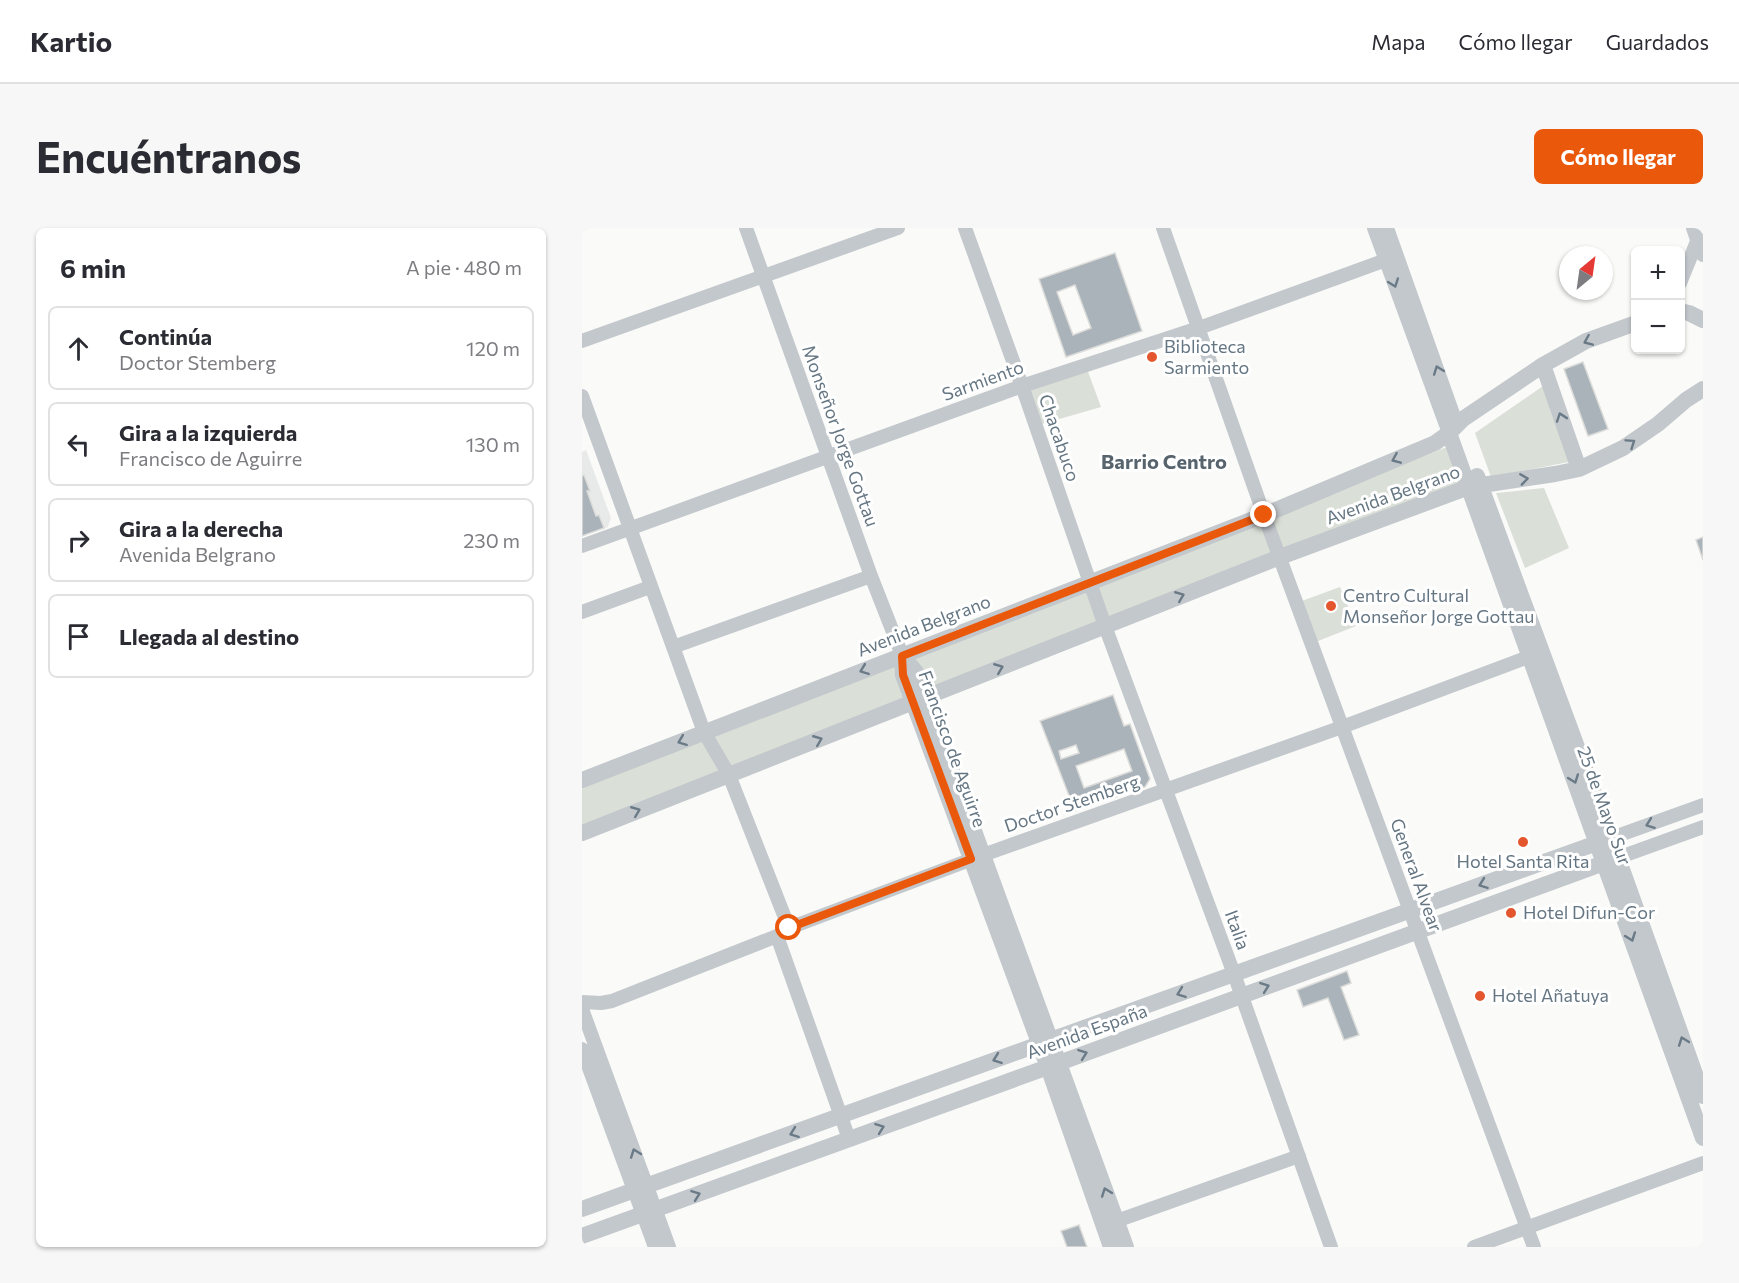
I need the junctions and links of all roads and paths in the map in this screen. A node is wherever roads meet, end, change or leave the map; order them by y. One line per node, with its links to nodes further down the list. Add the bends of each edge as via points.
1 (746, 228): 10 (street, Monseñor Jorge Gottau)
2 (898, 228): 10 (street)
3 (965, 228): 17 (street, Chacabuco)
4 (1163, 228): 14 (street, General Alvear)
5 (1374, 228): 8 (street)
6 (1387, 228): 8 (street)
7 (1698, 240): 9 (street)
8 (1391, 258): 14 (street, Sarmiento); 20 (street)
9 (1685, 271)
10 (763, 277): 15 (street); 21 (street, Monseñor Jorge Gottau)
11 (1685, 312): 12 (street)
12 (1703, 320)
13 (1631, 324): 16 (street, Avenida Belgrano, one-way to 16, via 1586,341)
14 (1199, 328): 17 (street, Sarmiento); 24 (street, General Alvear)
15 (582, 341)
16 (1543, 365): 20 (street, Avenida Belgrano); 22 (street, one-way to 16)
17 (1022, 386): 21 (street, Sarmiento); 29 (street, Chacabuco)
18 (1703, 389): 22 (street, Avenida Belgrano, one-way to 18, via 1623,448)
19 (582, 396): 25 (street)
20 (1453, 429): 23 (street, 25 de Mayo Sur); 24 (street, Avenida Belgrano, one-way to 24, via 1435,443)
21 (829, 457): 25 (street, Sarmiento); 28 (street, Monseñor Jorge Gottau)
22 (1579, 469): 23 (street, Avenida Belgrano, one-way to 22)
23 (1475, 486): 27 (street, Avenida Belgrano); 34 (street, 25 de Mayo Sur)
24 (1264, 515): 27 (street, General Alvear); 29 (street, Avenida Belgrano)
25 (630, 528): 26 (street, Sarmiento); 30 (street)
26 (582, 546)
27 (1280, 557): 32 (street, Avenida Belgrano, one-way to 27); 37 (street, General Alvear)
28 (871, 576): 33 (street); 35 (street, Monseñor Jorge Gottau)
29 (1090, 583): 32 (street, Chacabuco); 35 (street, Avenida Belgrano)
30 (650, 587): 31 (street); 33 (street)
31 (582, 612)
32 (1105, 626): 36 (street, Avenida Belgrano, one-way to 32); 41 (street, Italia)
33 (673, 647): 38 (street)
34 (1536, 654): 37 (street, Doctor Stemberg); 45 (street, 25 de Mayo Sur)
35 (902, 656): 36 (street, Francisco de Aguirre, via 903,675); 38 (street, Avenida Belgrano, one-way to 38)
36 (919, 700): 39 (street, Avenida Belgrano, one-way to 36); 46 (street, Francisco de Aguirre)
37 (1342, 727): 41 (street, Doctor Stemberg); 48 (street, General Alvear)
38 (705, 732): 39 (street); 40 (street, Avenida Belgrano, one-way to 40)
39 (729, 775): 44 (street, Avenida Belgrano, one-way to 39); 49 (street)
40 (582, 780)
41 (1166, 790): 46 (street, Doctor Stemberg); 52 (street, Italia)
42 (1702, 807): 45 (street, one-way to 45)
43 (1703, 827): 47 (street)
44 (582, 833)
45 (1603, 841): 47 (street, 25 de Mayo Sur); 48 (street, Avenida España, one-way to 48)
46 (977, 857): 49 (street, Doctor Stemberg); 56 (street, Francisco de Aguirre)
47 (1611, 860): 50 (street, Avenida España); 59 (street, 25 de Mayo Sur, one-way to 47); 61 (street, 25 de Mayo Sur, one-way to 61)
48 (1410, 910): 50 (street, General Alvear); 52 (street, Avenida España)
49 (789, 928): 51 (street, Doctor Stemberg)
50 (1418, 930): 53 (street, Avenida España, one-way to 50); 69 (street, General Alvear)
51 (777, 936): 54 (street, Doctor Stemberg, via 612,1001); 60 (street)
52 (1234, 974): 53 (street, Italia); 56 (street, Avenida España, one-way to 56)
53 (1241, 996): 58 (street, Avenida España, one-way to 53); 63 (street, Italia)
54 (582, 1002)
55 (582, 1009): 65 (street, one-way to 55)
56 (1045, 1042): 58 (street, Francisco de Aguirre); 60 (street, Avenida España, one-way to 60)
57 (582, 1049): 65 (street)
58 (1053, 1065): 62 (street, Avenida España, one-way to 58); 68 (street, Francisco de Aguirre)
59 (1703, 1096)
60 (841, 1116): 62 (street); 65 (street, Avenida España, one-way to 65)
61 (1703, 1138)
62 (849, 1139): 67 (street, Avenida España, one-way to 62)
63 (1299, 1156): 68 (street); 75 (street, Italia)
64 (1703, 1162): 69 (street)
65 (640, 1188): 66 (street, Avenida España); 67 (street)
66 (582, 1209)
67 (649, 1212): 70 (street, Avenida España); 71 (street); 72 (street)
68 (1110, 1223): 73 (street, Francisco de Aguirre); 74 (street, Francisco de Aguirre)
69 (1528, 1228): 76 (street); 77 (street, General Alvear)
70 (582, 1236)
71 (654, 1247)
72 (669, 1247)
73 (1111, 1247)
74 (1126, 1247)
75 (1331, 1247)
76 (1474, 1247)
77 (1534, 1247)

